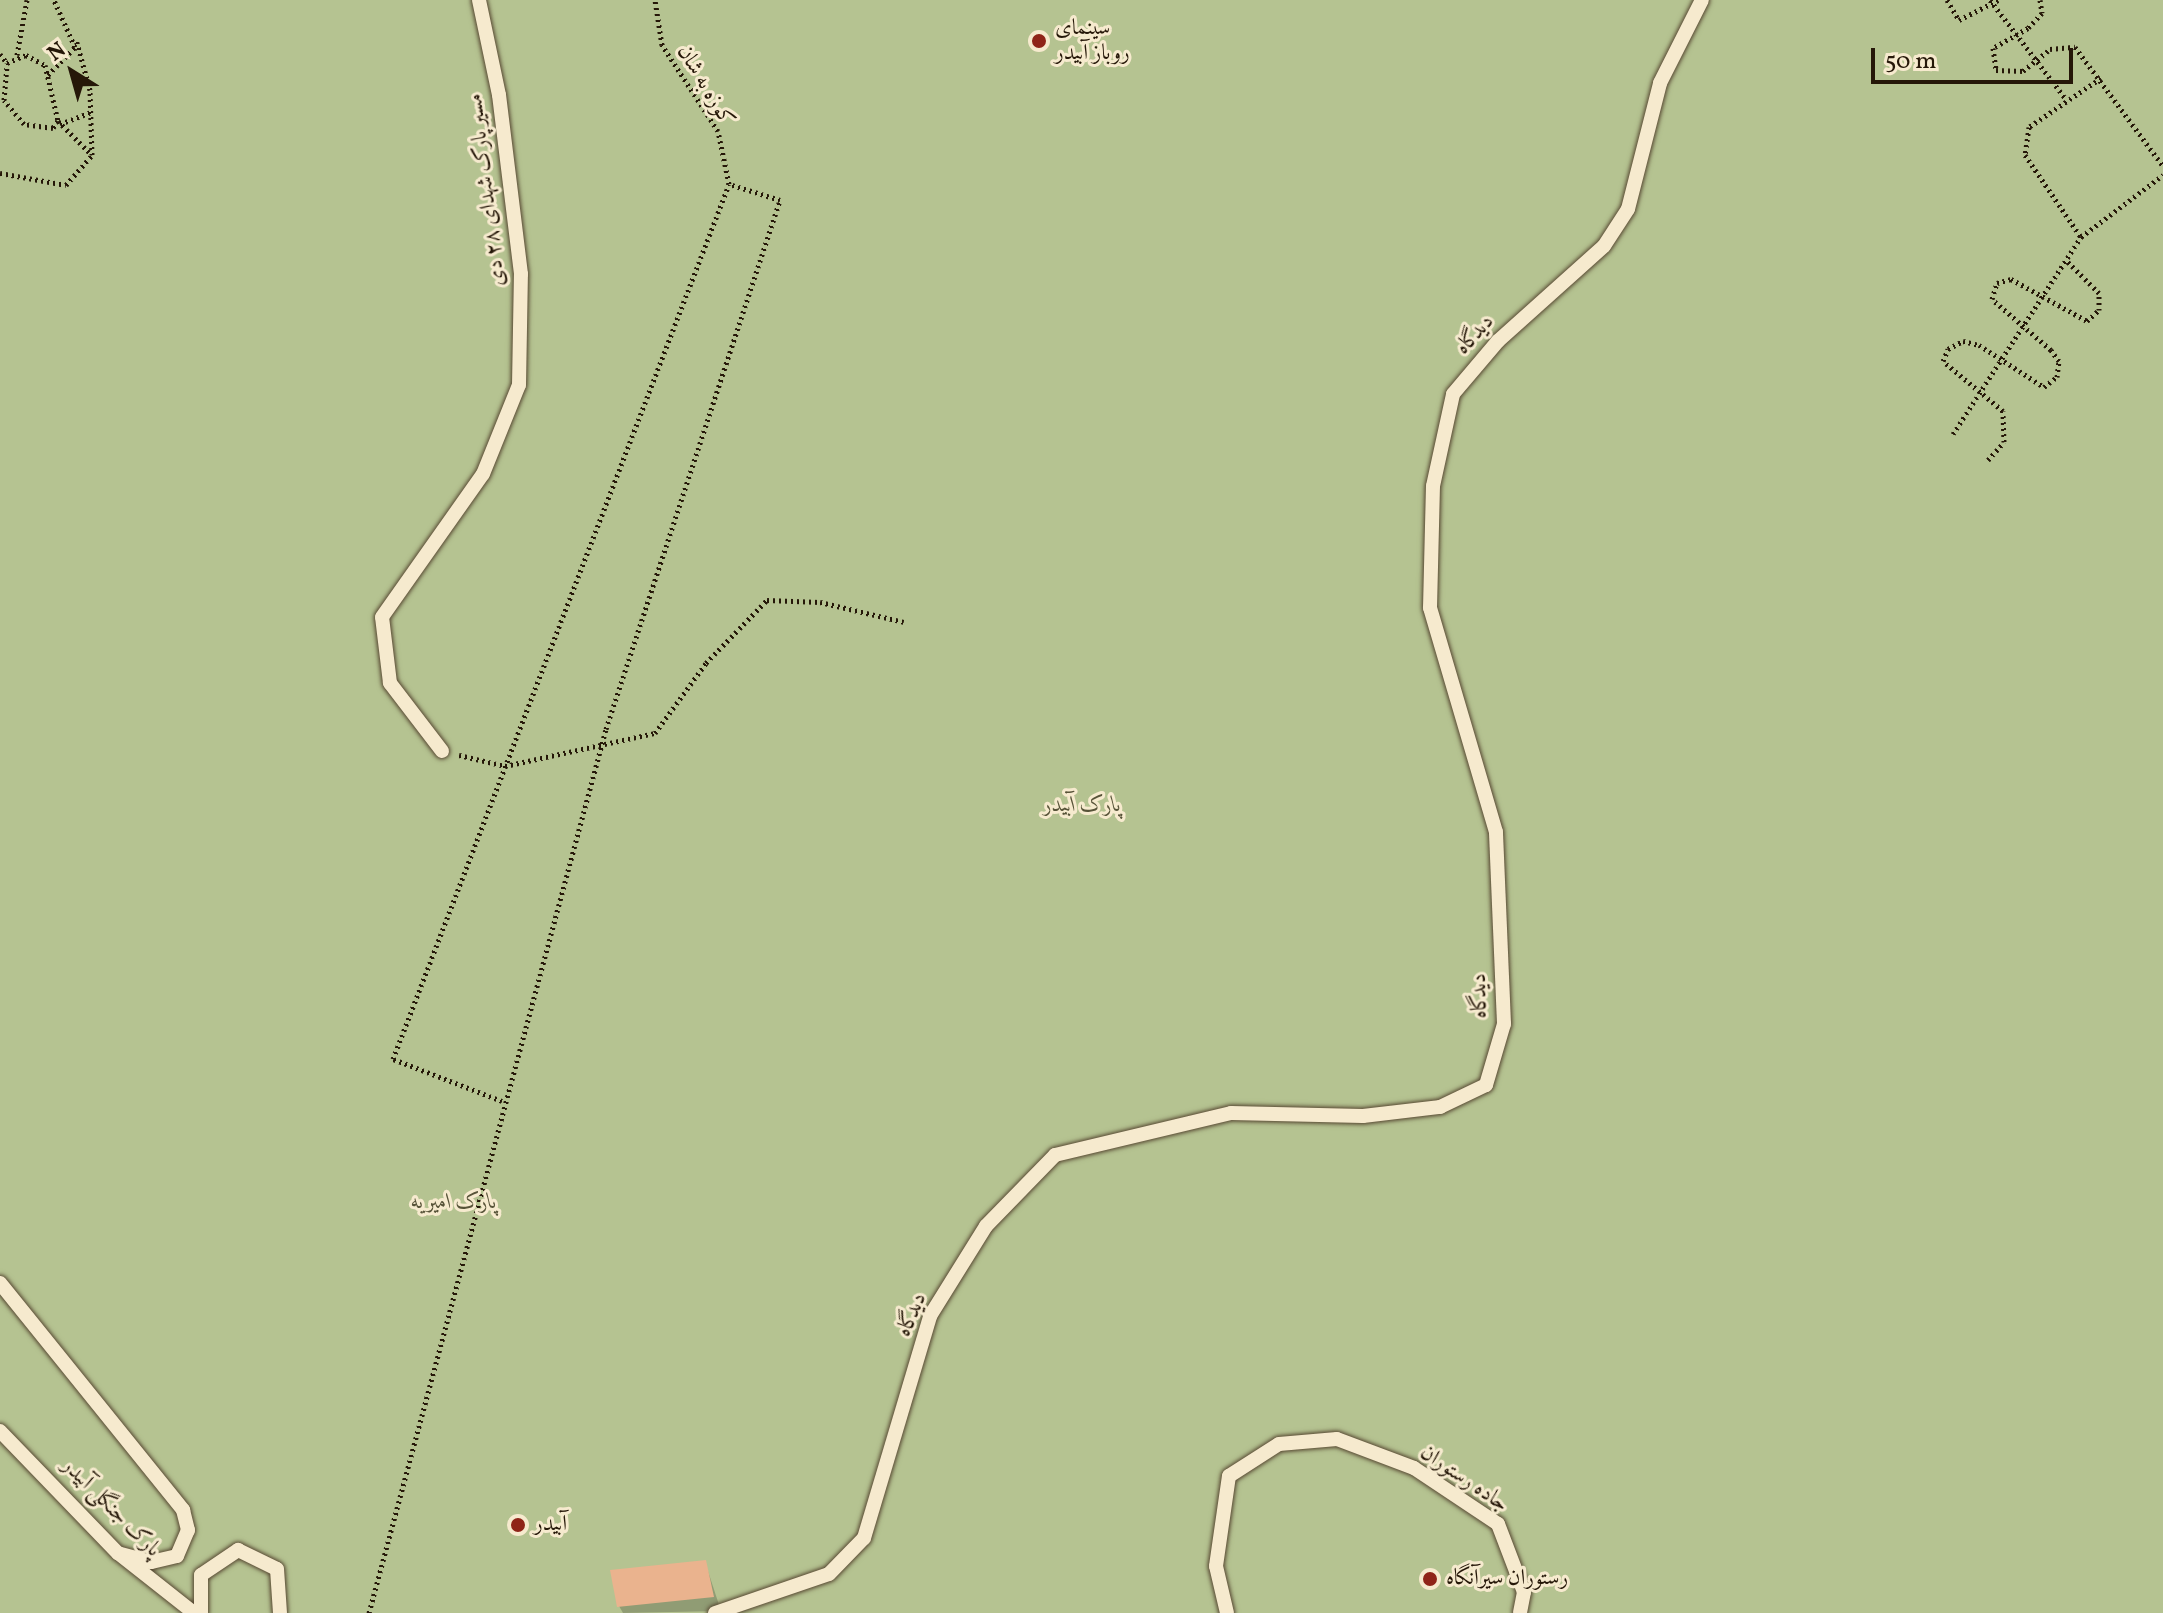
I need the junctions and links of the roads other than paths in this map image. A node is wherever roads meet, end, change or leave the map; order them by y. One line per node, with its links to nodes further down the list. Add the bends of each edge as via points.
1 (479, 0): 3 (lane, مسیر پارک شهدای ۲۸ دی, via 499,95 521,274 519,385 483,474 382,617 390,683)
2 (1702, 0): 10 (lane, دیدگاه, via 1660,83 1628,209 1604,246 1498,341 1453,394 1433,486 1430,608 1496,832 1504,1024 1486,1085 1440,1107 1363,1116 1231,1113 1055,1155 986,1226 930,1316 864,1538 829,1574)
3 (442, 751)
4 (0, 1283): 6 (lane, via 183,1510 188,1530 177,1556 151,1562)
5 (0, 1431): 6 (lane, پارک جنگلی آبیدر)
6 (118, 1553): 8 (lane, پارک جنگلی آبیدر)
7 (281, 1612): 9 (lane, via 277,1569 238,1550 201,1575)
8 (194, 1613)
9 (201, 1613)
10 (715, 1613)
11 (1227, 1613): 12 (lane, جاده رستوران, via 1216,1566 1229,1476 1279,1444 1337,1439 1414,1468 1498,1524 1524,1592)
12 (1520, 1613)

